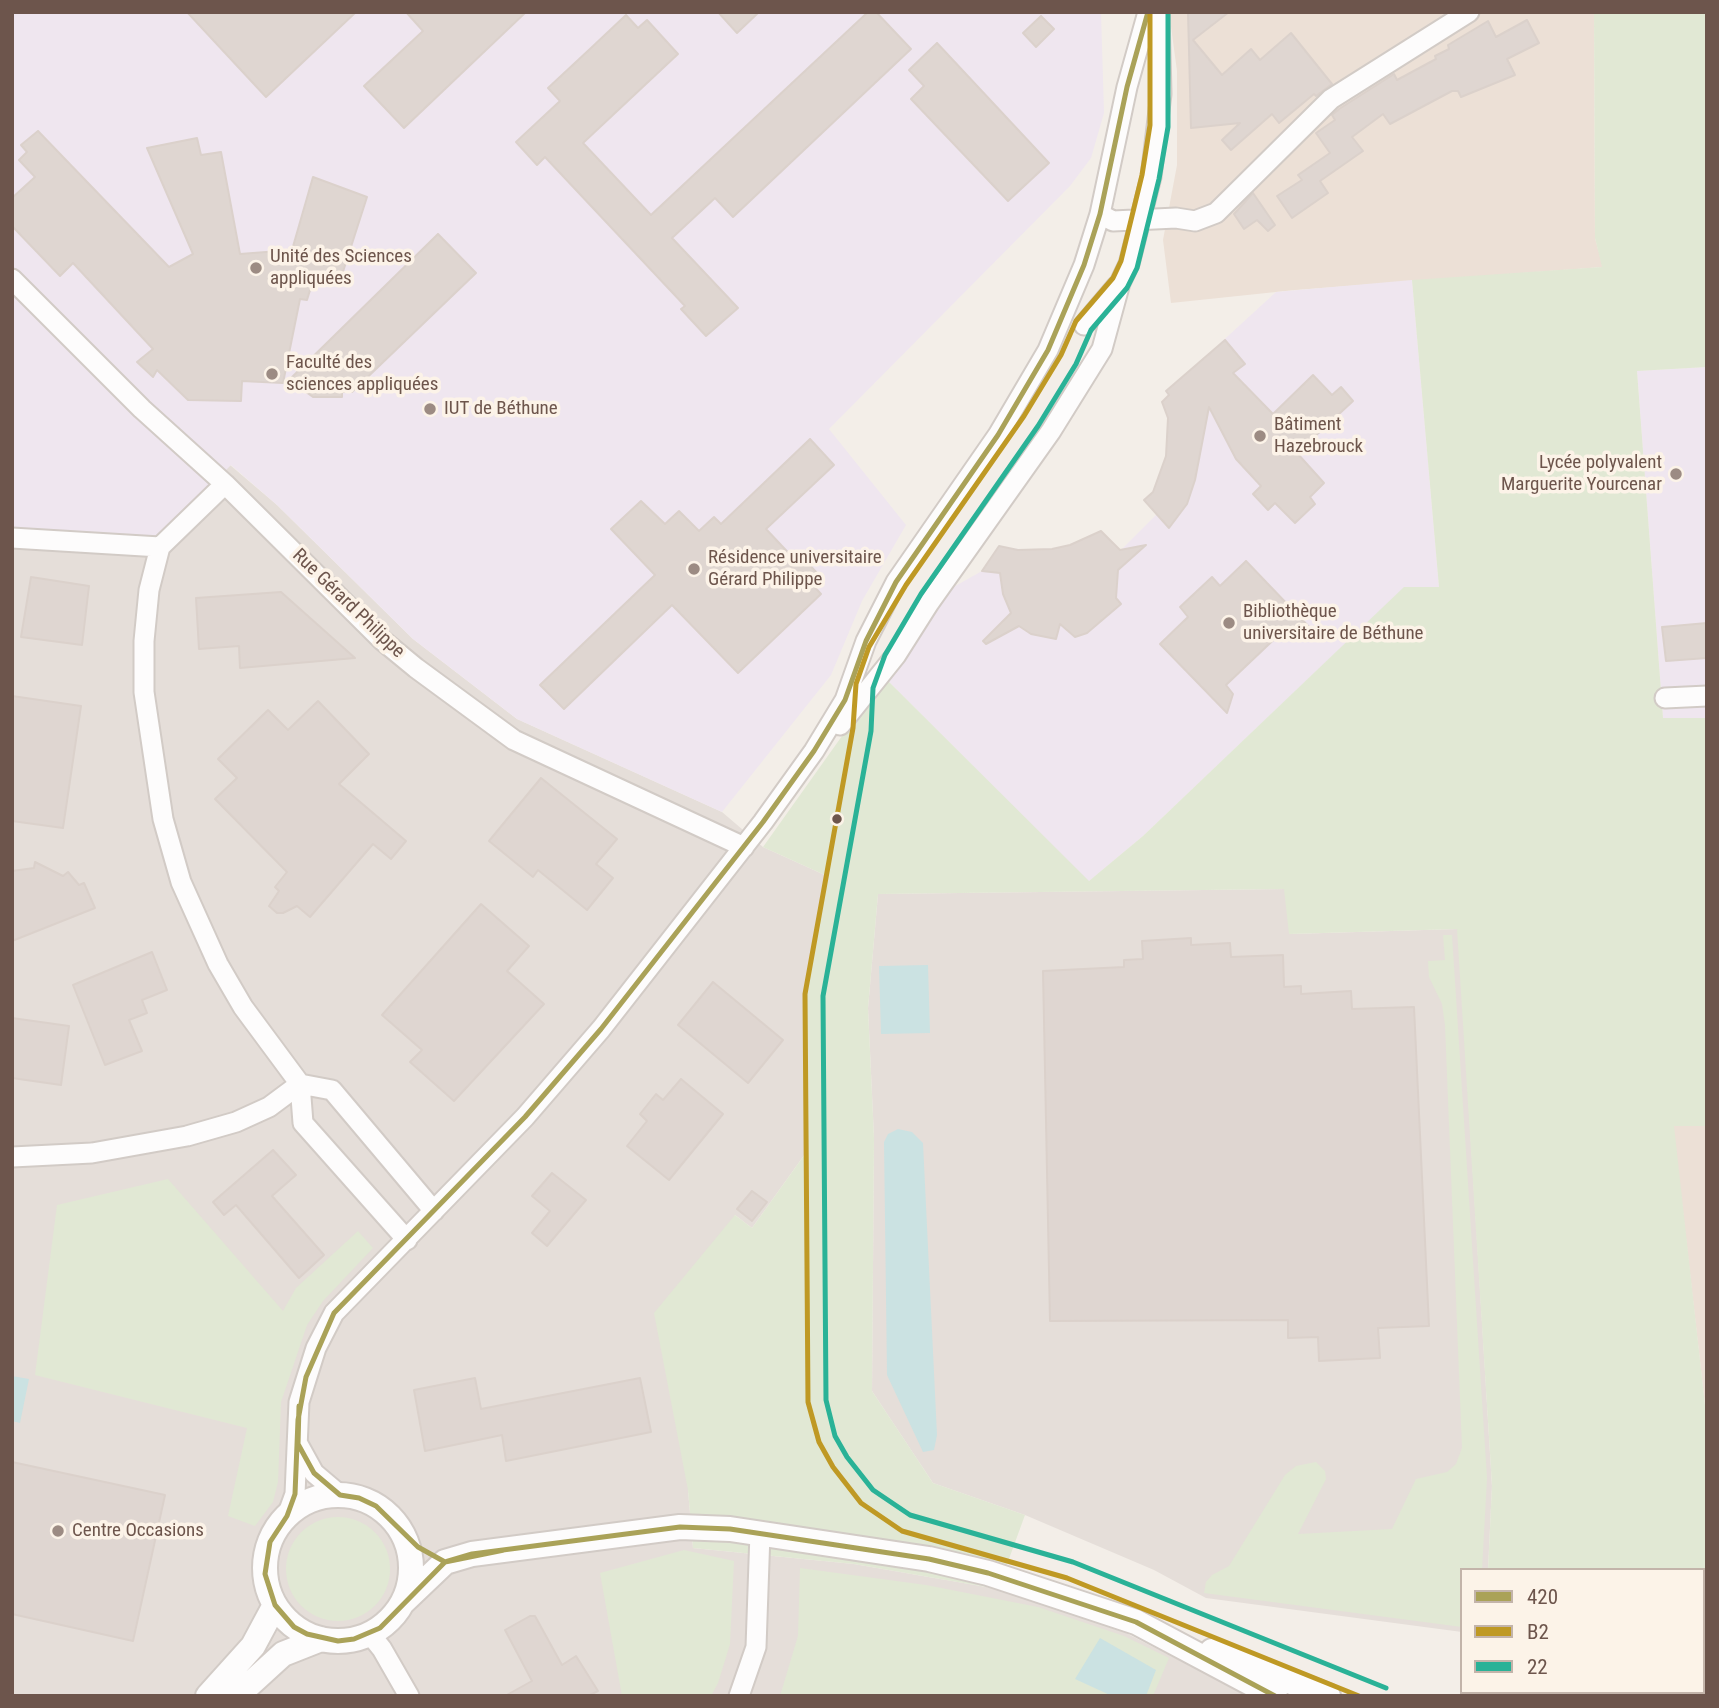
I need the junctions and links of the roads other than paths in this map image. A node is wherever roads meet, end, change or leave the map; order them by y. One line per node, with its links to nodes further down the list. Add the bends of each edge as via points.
1 (1149, 12): 4 (street, via 1127,87)
2 (1159, 12): 5 (street, via 1159,126)
3 (1469, 12): 5 (street, via 1331,99 1216,213 1195,221)
4 (1100, 214): 5 (street, via 1113,221); 14 (street, via 1048,350 998,435 896,582 866,641 845,700)
5 (1141, 218): 7 (street)
6 (12, 279): 9 (street, Rue Gérard Philippe, via 142,409)
7 (1120, 283): 8 (street); 14 (street, via 1102,349 1051,431 872,688)
8 (1084, 325)
9 (225, 484): 11 (street); 15 (street, Rue Gérard Philippe, via 382,640 514,740)
10 (12, 538): 11 (street)
11 (160, 547): 16 (street, via 149,590 144,692 163,819 181,882 218,964 243,1007)
12 (1707, 696): 13 (street)
13 (1665, 698)
14 (814, 751): 15 (street)
15 (744, 847): 18 (street, via 601,1029)
16 (300, 1084): 17 (street, via 258,1112 187,1136 92,1153); 18 (street, via 332,1090); 19 (street, via 303,1123)
17 (12, 1157)
18 (434, 1212): 19 (street)
19 (407, 1240): 20 (street, via 346,1299 326,1327 299,1402)
20 (298, 1444): 21 (street, via 314,1473); 22 (street, via 295,1494)
21 (340, 1495): 22 (street, via 312,1501); 24 (street, via 376,1506)
22 (287, 1516): 27 (street, via 273,1535 266,1558 267,1582)
23 (760, 1533): 25 (street, via 680,1527 472,1554); 29 (street, via 929,1559 988,1573 1104,1610); 34 (street, via 756,1647)
24 (402, 1534): 25 (street); 26 (street, via 411,1575)
25 (445, 1562): 26 (street)
26 (402, 1602): 28 (street, via 389,1621)
27 (275, 1605): 30 (street, via 294,1627); 31 (street, via 253,1646)
28 (370, 1634): 30 (street, via 338,1641); 33 (street)
29 (1168, 1637): 35 (street); 36 (street)
30 (321, 1639): 32 (street, via 283,1654)
31 (208, 1696)
32 (237, 1696)
33 (409, 1696)
34 (738, 1696)
35 (1275, 1696)
36 (1328, 1696)

